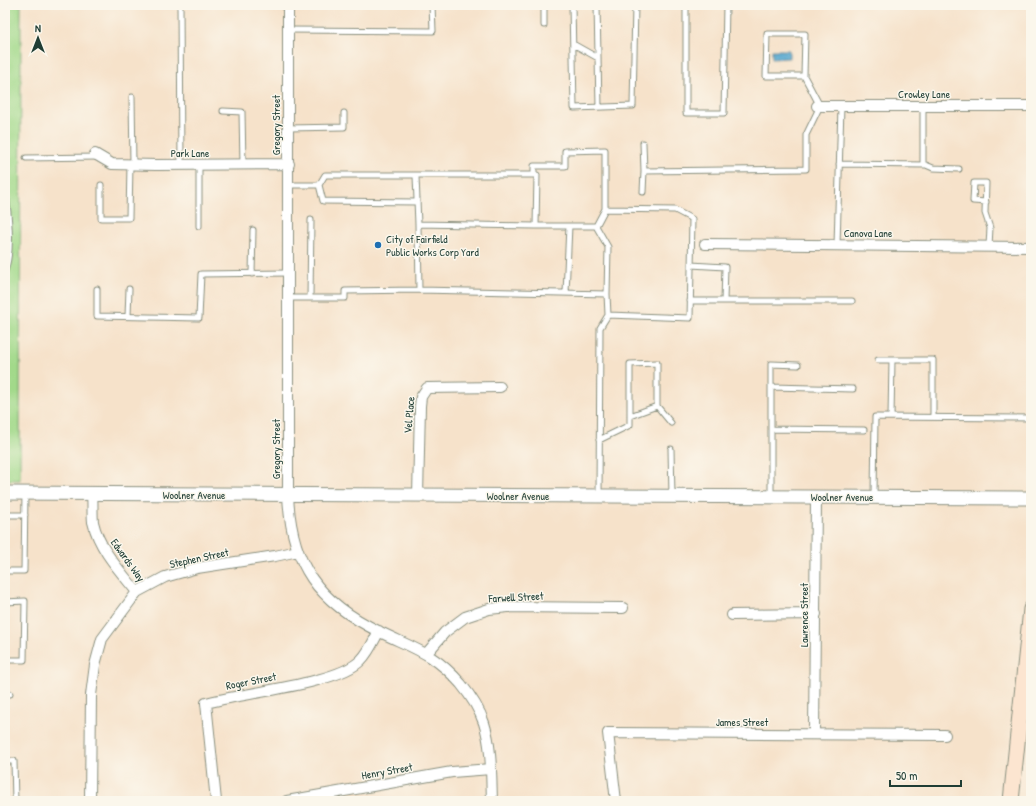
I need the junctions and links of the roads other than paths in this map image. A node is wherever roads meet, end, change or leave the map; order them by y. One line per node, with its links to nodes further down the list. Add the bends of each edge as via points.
1 (180, 5): 30 (lane)
2 (288, 5): 11 (street, Gregory Street)
3 (432, 5): 11 (lane, via 433,31)
4 (544, 5): 10 (lane)
5 (572, 5): 12 (lane)
6 (597, 5): 13 (lane)
7 (635, 5): 20 (lane, via 633,106)
8 (686, 5): 9 (lane, via 686,113 724,113)
9 (726, 5)
10 (544, 25)
11 (288, 30): 23 (street, Gregory Street)
12 (573, 44): 13 (lane); 20 (lane, via 574,108)
13 (598, 58): 20 (lane)
14 (804, 76): 14 (lane, via 805,34 767,34 766,76); 16 (lane)
15 (132, 97): 27 (lane)
16 (819, 106): 17 (street, Crowley Lane); 35 (lane, via 806,135 806,169)
17 (841, 106): 18 (street, Crowley Lane); 29 (lane)
18 (924, 106): 19 (street, Crowley Lane); 33 (lane)
19 (1031, 106)
20 (599, 107)
21 (223, 111): 32 (lane, via 242,112)
22 (344, 113): 23 (lane, via 344,127)
23 (288, 128): 28 (street, Gregory Street)
24 (643, 143): 35 (lane)
25 (98, 155): 26 (lane); 27 (street, Park Lane, via 112,164)
26 (26, 158)
27 (132, 164): 30 (street, Park Lane); 39 (lane, via 129,218 101,218)
28 (289, 164): 32 (street, Park Lane); 40 (street, Gregory Street)
29 (839, 164): 33 (lane); 54 (lane)
30 (181, 165): 31 (street, Park Lane)
31 (199, 165): 32 (street, Park Lane); 48 (lane)
32 (243, 165)
33 (923, 165): 34 (lane)
34 (959, 169)
35 (644, 171): 42 (lane)
36 (416, 176): 37 (lane); 41 (lane, via 325,175); 43 (lane)
37 (534, 176): 45 (lane, via 534,166 565,166 564,151 605,150); 49 (lane, via 537,176)
38 (5, 182): 58 (lane, via 8,232 8,262)
39 (101, 185)
40 (288, 185): 41 (lane); 59 (street, Gregory Street)
41 (319, 185): 43 (lane, via 323,201)
42 (643, 192)
43 (417, 202): 47 (lane)
44 (986, 202): 55 (lane, via 985,213 990,228)
45 (605, 209): 51 (lane); 57 (lane, via 675,210 692,219)
46 (311, 220): 67 (lane)
47 (418, 224): 49 (lane); 63 (lane)
48 (199, 226)
49 (536, 226): 50 (lane)
50 (569, 226): 51 (lane); 64 (lane)
51 (596, 226): 65 (lane, via 608,247)
52 (254, 230): 60 (lane)
53 (705, 244): 54 (street, Canova Lane)
54 (837, 245): 55 (street, Canova Lane)
55 (989, 246): 56 (street, Canova Lane)
56 (1031, 247)
57 (691, 265): 68 (lane); 69 (lane, via 725,267)
58 (5, 271)
59 (288, 273): 60 (lane); 66 (street, Gregory Street)
60 (252, 274): 72 (lane, via 201,274 199,318)
61 (97, 289): 72 (lane, via 97,316)
62 (129, 289): 72 (lane)
63 (419, 290): 64 (lane); 67 (lane, via 346,291 345,298)
64 (566, 293): 65 (lane)
65 (608, 294): 71 (lane)
66 (288, 298): 67 (lane); 92 (street, Gregory Street)
67 (310, 298)
68 (690, 301): 69 (lane); 71 (lane, via 690,318)
69 (724, 301): 70 (lane)
70 (852, 301)
71 (608, 315): 87 (lane, via 600,328)
72 (128, 316)
73 (878, 360): 74 (lane)
74 (892, 360): 81 (lane); 82 (lane, via 933,360)
75 (798, 365): 77 (lane, via 771,364)
76 (500, 387): 93 (street, Vel Place, via 427,388 421,396 420,406)
77 (771, 387): 78 (lane); 85 (lane)
78 (853, 389)
79 (657, 406): 80 (lane); 80 (lane, via 657,363 630,364); 84 (lane)
80 (630, 416): 87 (lane, via 630,425)
81 (891, 417): 82 (lane); 98 (lane, via 875,417)
82 (933, 417): 83 (lane)
83 (1031, 418)
84 (671, 423)
85 (771, 429): 86 (lane); 96 (lane)
86 (864, 430)
87 (599, 440): 94 (lane)
88 (671, 449): 95 (lane)
89 (5, 493): 90 (street, Woolner Avenue)
90 (25, 493): 91 (street, Woolner Avenue); 101 (lane)
91 (92, 494): 92 (street, Woolner Avenue); 104 (street, Edwards Way, via 93,520 97,536 115,566)
92 (288, 495): 93 (street, Woolner Avenue); 102 (street, Gregory Street, via 290,528)
93 (418, 496): 94 (street, Woolner Avenue)
94 (599, 497): 95 (street, Woolner Avenue)
95 (672, 497): 96 (street, Woolner Avenue)
96 (770, 497): 97 (street, Woolner Avenue)
97 (816, 497): 98 (street, Woolner Avenue); 108 (street, Lawrence Street)
98 (874, 497): 99 (street, Woolner Avenue)
99 (1031, 498)
100 (5, 515): 101 (lane)
101 (25, 515): 103 (lane, via 24,571)
102 (298, 551): 104 (street, Stephen Street, via 197,568 165,577); 110 (street, Gregory Street, via 301,561 316,585 329,599 345,612)
103 (5, 571)
104 (137, 592): 118 (street, Stephen Street, via 102,639 95,665 91,695)
105 (5, 602): 112 (lane, via 25,601 24,660)
106 (623, 608): 111 (street, Farwell Street, via 489,609 465,617 445,632)
107 (1031, 609): 123 (main road)
108 (816, 614): 109 (street); 113 (street, Lawrence Street)
109 (732, 615)
110 (379, 631): 111 (street, Gregory Street); 119 (street, Roger Street, via 361,660 332,676 206,703)
111 (427, 653): 116 (street, Gregory Street, via 446,667 471,696 484,722 490,748)
112 (5, 660)
113 (814, 734): 114 (street, James Street); 122 (street, James Street, via 608,733)
114 (945, 735)
115 (5, 762): 117 (lane, via 14,761)
116 (491, 769): 120 (street, Henry Street, via 452,772); 121 (street, Gregory Street)
117 (15, 801)
118 (90, 801)
119 (216, 801)
120 (287, 801)
121 (492, 801)
122 (616, 801)
123 (1011, 801)

